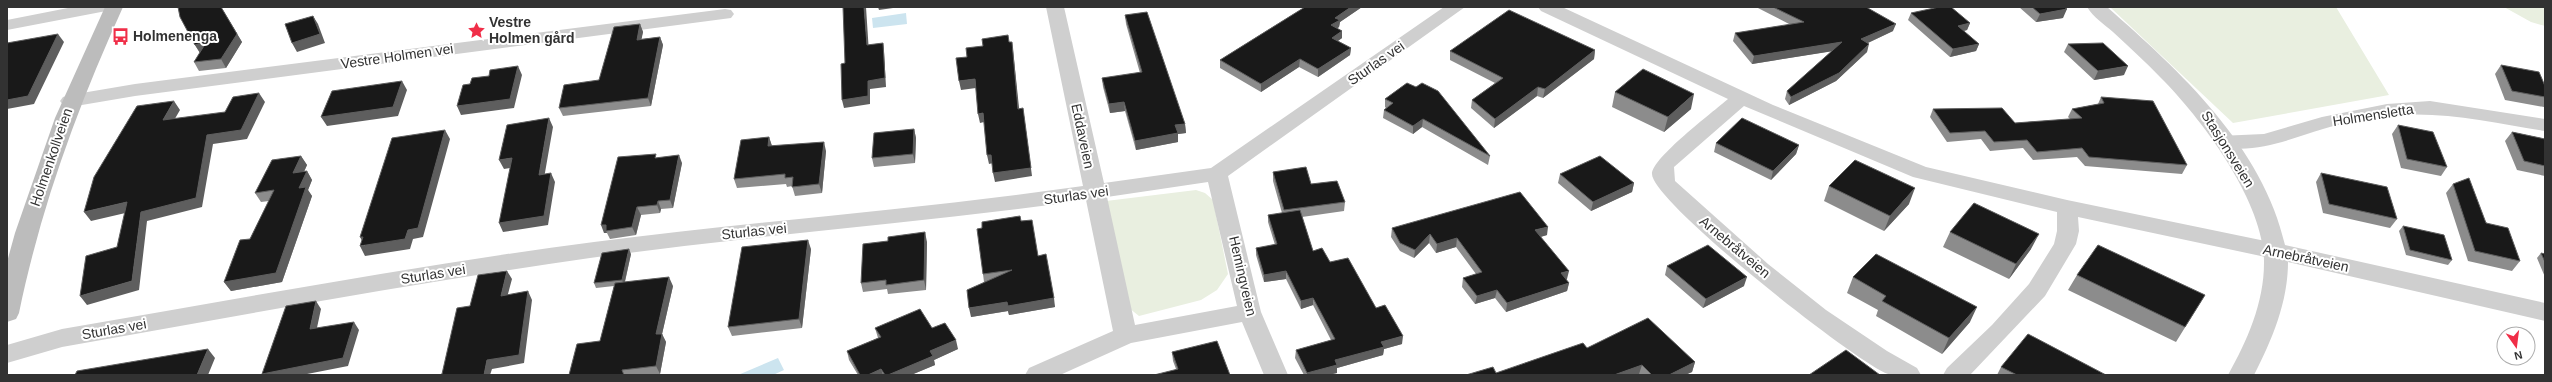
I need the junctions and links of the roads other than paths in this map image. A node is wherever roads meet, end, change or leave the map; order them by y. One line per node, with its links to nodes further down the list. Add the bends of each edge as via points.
1 (101, 7): 8 (street)
2 (114, 7): 10 (main road, Holmenkollveien)
3 (1056, 7): 14 (street, Eddaveien)
4 (1456, 7): 13 (street, Sturlas vei)
5 (1547, 7): 9 (street, Arnebråtveien)
6 (2096, 7): 12 (street, Stasjonsveien, via 2181,84)
7 (725, 14): 10 (street, Vestre Holmen vei, via 135,90)
8 (7, 25)
9 (1741, 98): 15 (street, Arnebråtveien, via 1920,172); 24 (street, Arnebråtveien, via 1666,163 1661,174 1663,182 1678,198 1801,301 1860,346)
10 (70, 101): 19 (main road, Holmenkollveien, via 35,200)
11 (2545, 125): 12 (street, Holmensletta, via 2430,107 2365,114 2322,123 2265,140)
12 (2226, 140): 16 (street, Stasjonsveien, via 2254,190)
13 (1218, 174): 14 (street, Sturlas vei); 17 (street, Hemingveien)
14 (1095, 193): 20 (street, Eddaveien); 21 (street, Sturlas vei, via 694,238 447,272 62,338)
15 (2067, 207): 16 (street, Arnebråtveien); 25 (street, via 2068,232 2065,244 2037,290)
16 (2275, 251): 18 (street, Arnebråtveien); 26 (street, Stasjonsveien, via 2276,274 2270,300 2254,349)
17 (1250, 312): 20 (street); 23 (street, Hemingveien)
18 (2545, 312)
19 (7, 313)
20 (1126, 335): 22 (street)
21 (7, 354)
22 (1038, 375)
23 (1276, 375)
24 (1909, 375)
25 (1955, 375)
26 (2241, 375)

